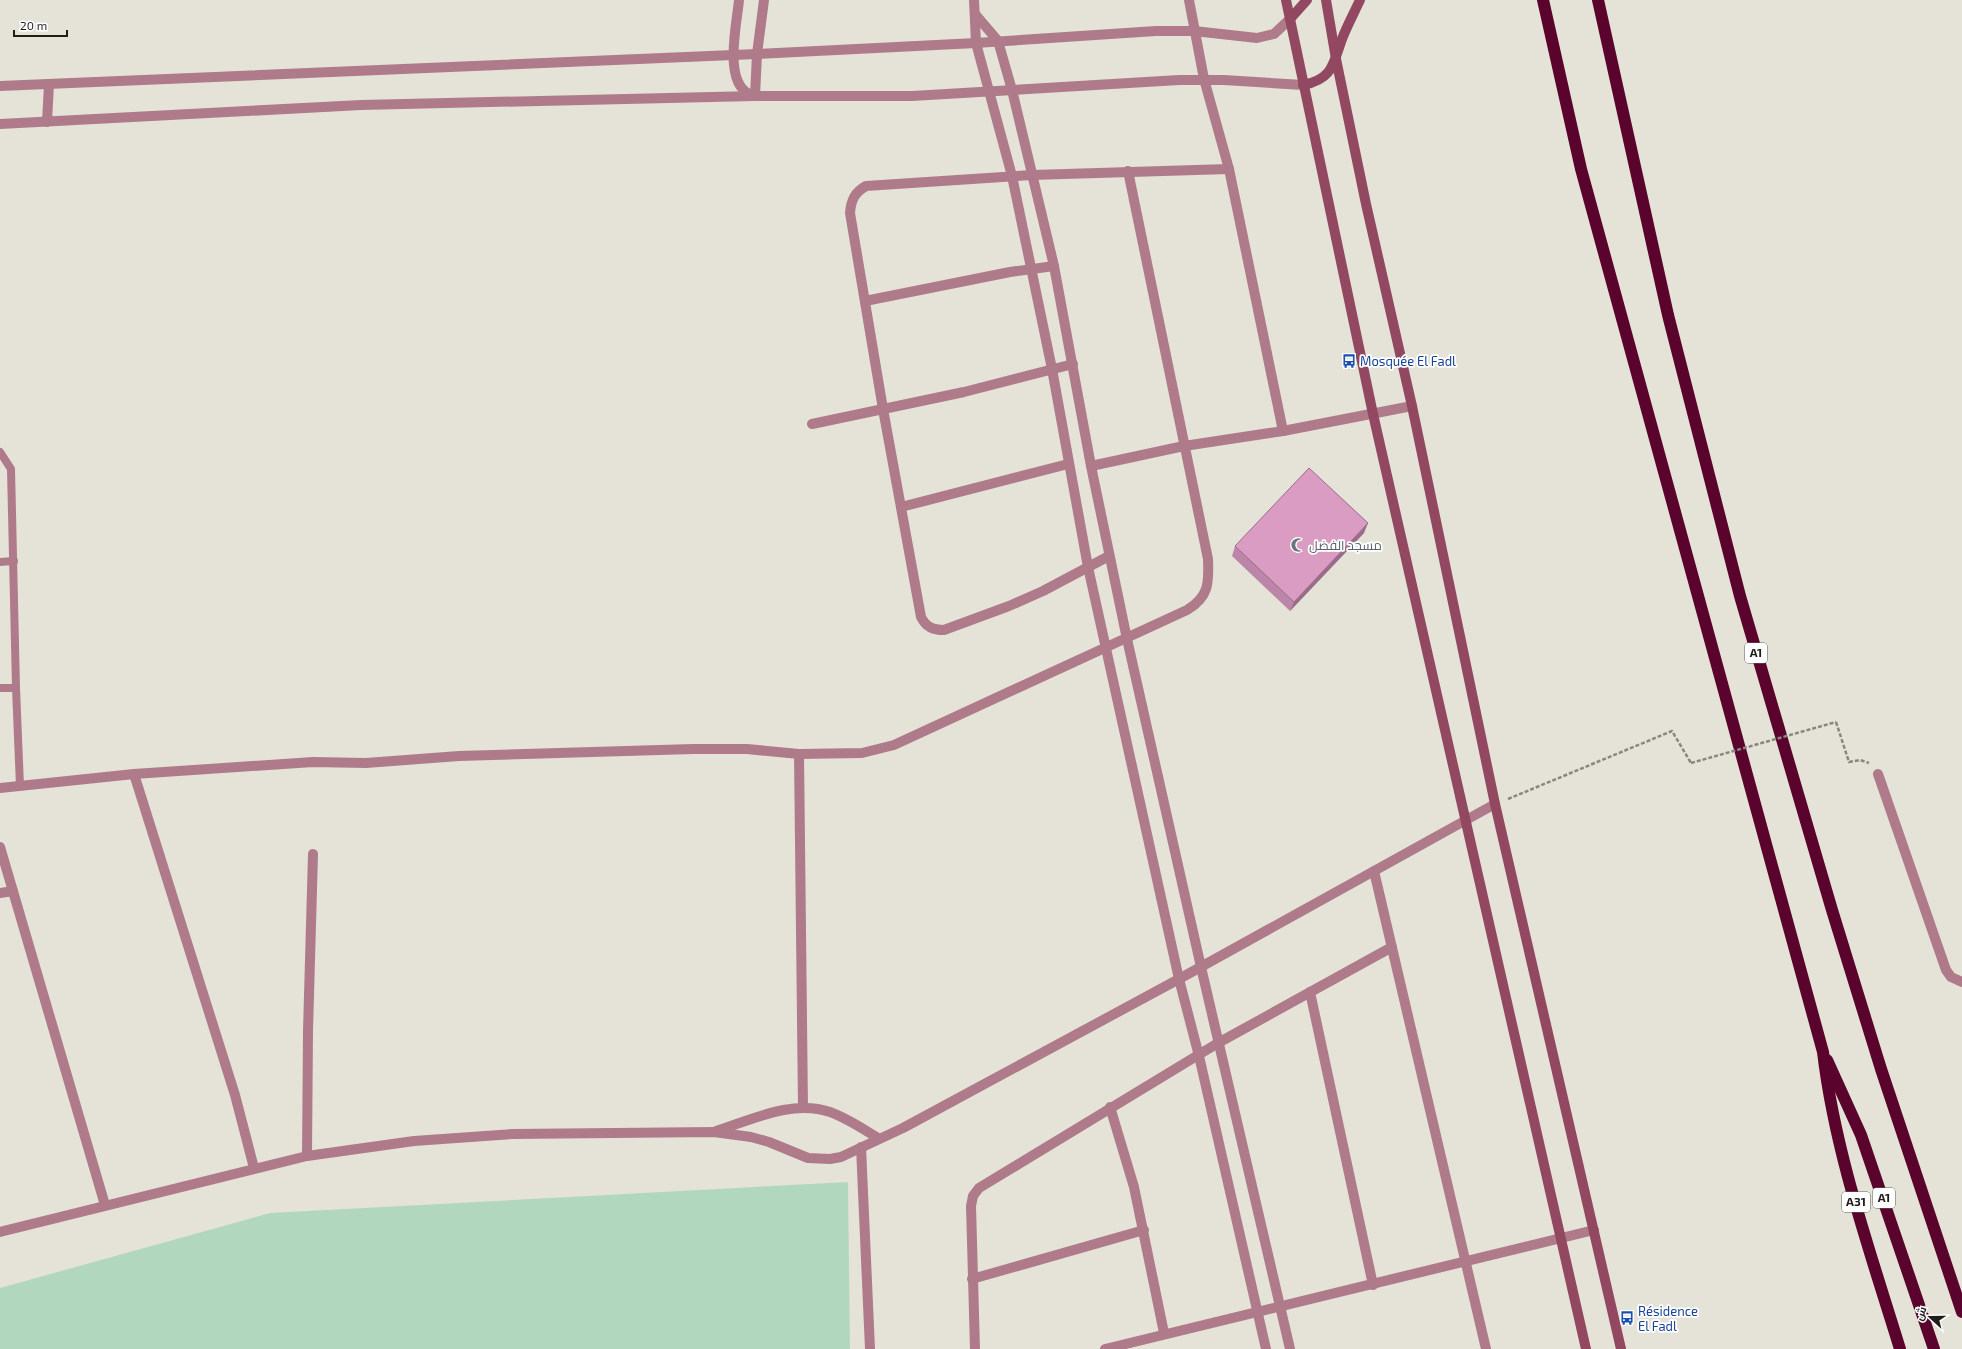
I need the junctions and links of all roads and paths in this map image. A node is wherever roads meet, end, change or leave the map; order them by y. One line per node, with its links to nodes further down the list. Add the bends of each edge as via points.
1 (739, 0): 16 (street)
2 (764, 0): 17 (street)
3 (974, 0): 11 (street)
4 (1189, 0): 13 (street)
5 (1286, 0): 12 (street)
6 (1307, 0): 12 (street)
7 (1326, 0): 18 (street)
8 (1360, 0): 18 (street)
9 (1544, 0): 73 (highway, A1, via 1581,169)
10 (1598, 0): 90 (highway, A1, via 1668,314 1740,596 1881,1069)
11 (975, 14): 14 (street); 15 (street)
12 (1290, 19): 13 (street, via 1274,34 1266,37 1228,36); 21 (street)
13 (1194, 31): 14 (street); 19 (street)
14 (998, 41): 15 (street); 23 (street)
15 (976, 43): 17 (street); 24 (street)
16 (734, 54): 17 (street); 20 (street); 25 (street, via 737,80 744,91)
17 (757, 54): 25 (street)
18 (1336, 59): 21 (street, via 1332,70 1324,77 1314,83); 37 (street)
19 (1204, 79): 21 (street); 23 (street); 28 (street)
20 (49, 84): 22 (street); 26 (street)
21 (1303, 85): 39 (street)
22 (0, 86)
23 (1012, 90): 24 (street); 30 (street)
24 (989, 91): 25 (street, via 912,96); 31 (street)
25 (755, 96): 26 (street, via 361,105)
26 (47, 122): 27 (street)
27 (0, 124)
28 (1230, 169): 29 (street); 41 (street)
29 (1128, 171): 30 (street); 42 (street)
30 (1032, 175): 31 (street); 32 (street)
31 (1012, 176): 33 (street); 34 (street, via 866,186 854,195 850,213)
32 (1054, 266): 33 (street); 35 (street)
33 (1031, 268): 34 (street); 36 (street)
34 (866, 301): 38 (street)
35 (1073, 364): 36 (street); 45 (street)
36 (1052, 369): 38 (street, via 964,392); 44 (street)
37 (1412, 406): 39 (street); 60 (street)
38 (883, 409): 40 (street); 46 (street)
39 (1374, 414): 41 (street); 61 (street)
40 (812, 424)
41 (1282, 431): 42 (street)
42 (1184, 446): 45 (street); 51 (street, via 1208,559 1209,579 1197,604)
43 (0, 452): 49 (lane, via 11,469)
44 (1068, 464): 46 (street); 50 (street)
45 (1091, 466): 47 (street)
46 (901, 507): 50 (street, via 921,617 924,623 933,629 944,630 1010,606)
47 (1109, 556): 50 (street); 51 (street)
48 (0, 562): 49 (lane)
49 (14, 562): 54 (lane)
50 (1088, 567): 52 (street)
51 (1127, 639): 52 (street); 68 (street)
52 (1107, 647): 55 (street, via 894,745 862,753); 69 (street)
53 (0, 688): 54 (lane)
54 (16, 688): 58 (lane)
55 (799, 754): 56 (street, via 747,749 685,749 459,756 366,763 313,762); 76 (street)
56 (134, 774): 58 (street); 81 (street, via 235,1095)
57 (1878, 774): 60 (path, bridge, via 1868,762 1849,762 1836,722 1691,763 1672,731); 70 (street, via 1946,970 1951,977)
58 (20, 786): 59 (street)
59 (0, 788)
60 (1495, 804): 61 (street); 84 (street)
61 (1466, 821): 64 (street); 86 (street)
62 (0, 847): 65 (street)
63 (313, 854): 80 (street)
64 (1374, 871): 67 (street); 68 (street)
65 (13, 891): 66 (street); 82 (street)
66 (0, 892)
67 (1392, 948): 71 (street); 87 (street)
68 (1201, 967): 69 (street); 72 (street)
69 (1179, 979): 74 (street); 78 (street, via 903,1128)
70 (1962, 982)
71 (1310, 992): 72 (street); 89 (street)
72 (1218, 1043): 74 (street); 92 (street)
73 (1823, 1052): 104 (highway, A31, via 1827,1089 1841,1152); 105 (highway, A1, via 1864,1141)
74 (1199, 1056): 75 (street); 94 (street)
75 (1110, 1107): 83 (street); 88 (street, via 975,1192 971,1206)
76 (803, 1108): 77 (street, via 781,1111); 78 (street, via 822,1110 840,1116)
77 (714, 1132): 79 (street, via 751,1137 797,1154 819,1159 841,1157); 80 (street, via 461,1137 362,1147)
78 (878, 1138): 79 (street)
79 (861, 1148): 96 (street)
80 (307, 1156): 81 (street)
81 (254, 1168): 82 (street)
82 (105, 1205): 85 (street)
83 (1144, 1230): 88 (street); 95 (street)
84 (1594, 1230): 86 (street); 103 (street)
85 (0, 1232)
86 (1561, 1239): 87 (street); 102 (street)
87 (1466, 1262): 89 (street); 101 (street)
88 (972, 1278): 97 (street)
89 (1372, 1285): 92 (street)
90 (1956, 1294): 91 (highway); 93 (highway, A1)
91 (1962, 1306)
92 (1280, 1307): 94 (street); 100 (street)
93 (1962, 1312)
94 (1258, 1313): 95 (street); 99 (street)
95 (1164, 1334): 98 (street)
96 (870, 1349)
97 (975, 1349)
98 (1105, 1349)
99 (1266, 1349)
100 (1290, 1349)
101 (1486, 1349)
102 (1586, 1349)
103 (1621, 1349)
104 (1900, 1349)
105 (1934, 1349)

